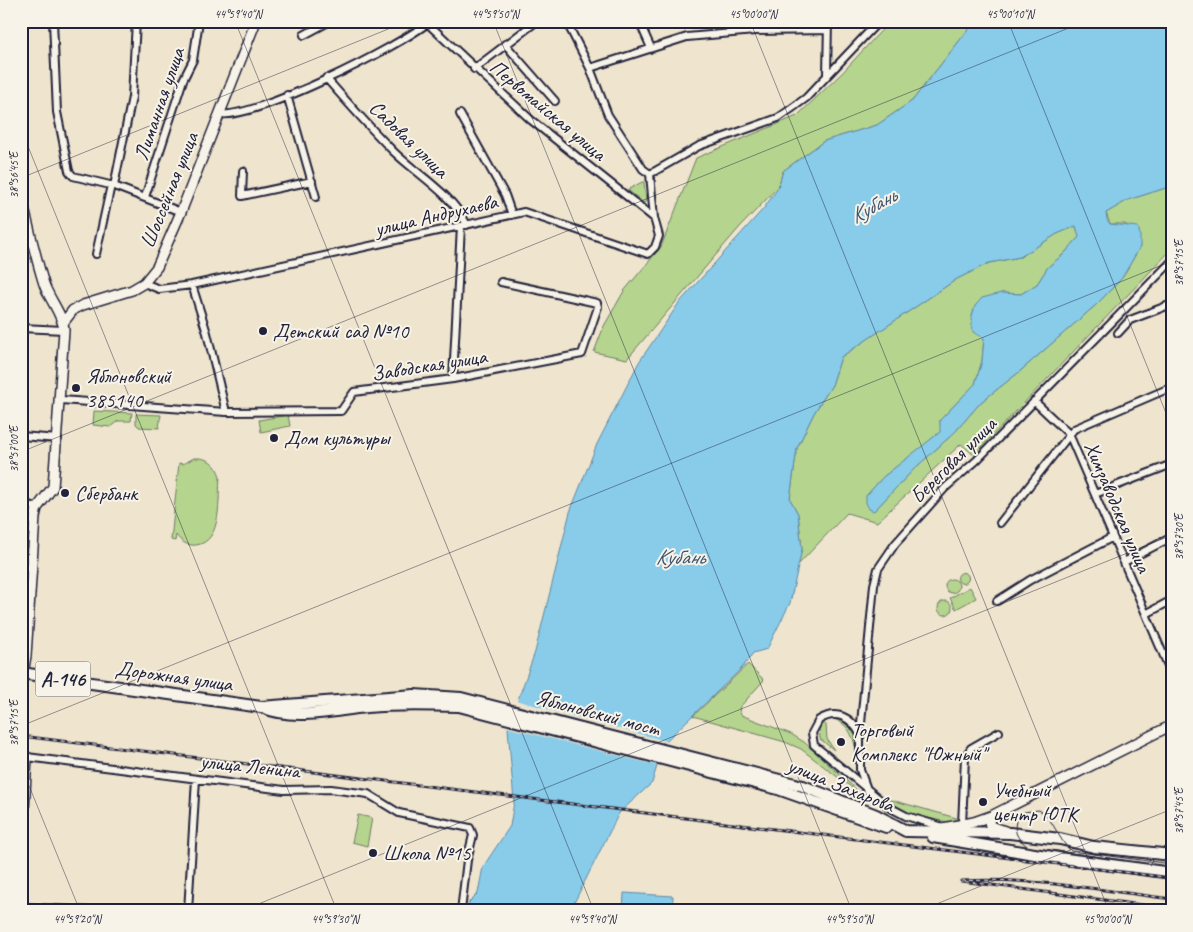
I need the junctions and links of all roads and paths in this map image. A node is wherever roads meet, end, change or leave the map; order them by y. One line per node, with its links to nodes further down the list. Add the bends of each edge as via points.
1 (53, 21): 27 (street, via 57,112 69,170 73,176)
2 (136, 21): 27 (street, via 132,97)
3 (199, 21): 29 (street, Лиманная улица, via 192,60 182,80)
4 (256, 21): 22 (main road, Шоссейная улица)
5 (330, 21): 13 (street)
6 (537, 21): 14 (street)
7 (566, 21): 16 (street)
8 (639, 21): 15 (street)
9 (828, 21): 12 (street)
10 (879, 21): 18 (street)
11 (427, 22): 17 (street, Первомайская улица); 19 (street, via 378,55)
12 (828, 30): 15 (street, via 755,31 687,37); 18 (street)
13 (304, 35)
14 (505, 44): 17 (street); 21 (street)
15 (650, 48): 16 (street)
16 (590, 68): 25 (street, via 608,115 643,169)
17 (474, 69): 33 (street, Первомайская улица, via 531,120)
18 (827, 75): 25 (street, via 806,98 778,118 699,146)
19 (326, 78): 20 (street); 34 (street, Садовая улица, via 394,152 450,201 461,213)
20 (287, 96): 22 (street, via 228,115); 26 (street)
21 (555, 101)
22 (219, 114): 31 (main road, Шоссейная улица)
23 (460, 114): 32 (street)
24 (242, 171): 26 (street, via 242,196)
25 (650, 174): 33 (street, улица Андрухаева)
26 (312, 181): 30 (street)
27 (113, 186): 29 (street); 36 (street)
28 (21, 197): 35 (main road)
29 (145, 197): 31 (street)
30 (316, 197)
31 (181, 212): 39 (main road, Шоссейная улица, via 159,262)
32 (512, 215): 33 (street, улица Андрухаева, via 524,212 648,254 655,248 659,236); 34 (street, улица Андрухаева)
33 (654, 218)
34 (464, 226): 40 (street, улица Андрухаева); 45 (street)
35 (26, 234): 42 (main road, via 50,300)
36 (96, 254)
37 (1172, 261): 48 (street, Береговая улица)
38 (501, 282): 45 (street, Заводская улица, via 597,303 584,352)
39 (144, 283): 40 (street, улица Андрухаева, via 159,289); 42 (main road, via 132,290 83,304 74,310)
40 (192, 285): 49 (street)
41 (1172, 304): 44 (street, via 1130,320)
42 (64, 327): 43 (street); 47 (main road)
43 (21, 328)
44 (1118, 333)
45 (453, 379): 49 (street, Заводская улица, via 354,392 341,411)
46 (1172, 387): 50 (street)
47 (61, 400): 49 (street, Заводская улица); 52 (main road)
48 (1034, 401): 50 (street, Химзаводская улица); 72 (street, Береговая улица, via 945,488 901,537 878,569)
49 (226, 412)
50 (1069, 434): 54 (street, Химзаводская улица); 57 (street, Химзаводская улица)
51 (21, 436): 52 (street)
52 (58, 439): 56 (main road, via 53,487)
53 (1172, 464): 54 (street)
54 (1095, 494): 58 (street, Химзаводская улица)
55 (21, 502): 56 (street)
56 (38, 508): 61 (main road)
57 (1000, 523)
58 (1113, 537): 60 (street, Химзаводская улица); 64 (street, via 1030,580)
59 (1172, 537): 60 (street)
60 (1124, 562): 65 (street, Химзаводская улица)
61 (26, 568): 62 (main road)
62 (25, 585): 67 (main road, via 26,656)
63 (1172, 600): 65 (street)
64 (998, 601)
65 (1146, 614): 66 (street, Химзаводская улица)
66 (1169, 660): 68 (street, Химзаводская улица)
67 (22, 673): 69 (main road, Дорожная улица / А-146, via 261,707 277,714 326,712)
68 (1172, 675)
69 (414, 700): 77 (main road, Яблоновский мост, via 459,706)
70 (1172, 725): 79 (main road)
71 (999, 732): 81 (street, via 971,748 965,757)
72 (860, 734): 74 (street, Береговая улица); 75 (street, via 846,717 834,714 818,720 812,733 814,745)
73 (24, 757): 76 (street, улица Ленина); 88 (main road)
74 (860, 765): 75 (street); 78 (street, Береговая улица)
75 (848, 774): 78 (street)
76 (196, 779): 92 (street); 93 (street, улица Ленина, via 284,790 331,789 368,794 399,814 470,828 473,836)
77 (769, 782): 82 (main road, улица Захарова, via 886,827)
78 (868, 792): 80 (street, via 906,816)
79 (991, 816): 81 (main road); 84 (main road, via 990,826)
80 (945, 827): 81 (main road); 82 (main road)
81 (964, 829): 82 (main road, улица Захарова); 83 (main road, улица Захарова); 85 (main road)
82 (915, 832): 85 (main road, улица Захарова)
83 (983, 832): 84 (main road, улица Захарова); 86 (main road, via 978,838)
84 (1010, 834): 87 (main road, улица Захарова)
85 (968, 844): 86 (main road, улица Захарова)
86 (981, 846): 89 (main road, улица Захарова)
87 (1172, 855)
88 (21, 865)
89 (1172, 873)
90 (21, 907): 91 (street)
91 (90, 911)
92 (188, 911)
93 (462, 911)

